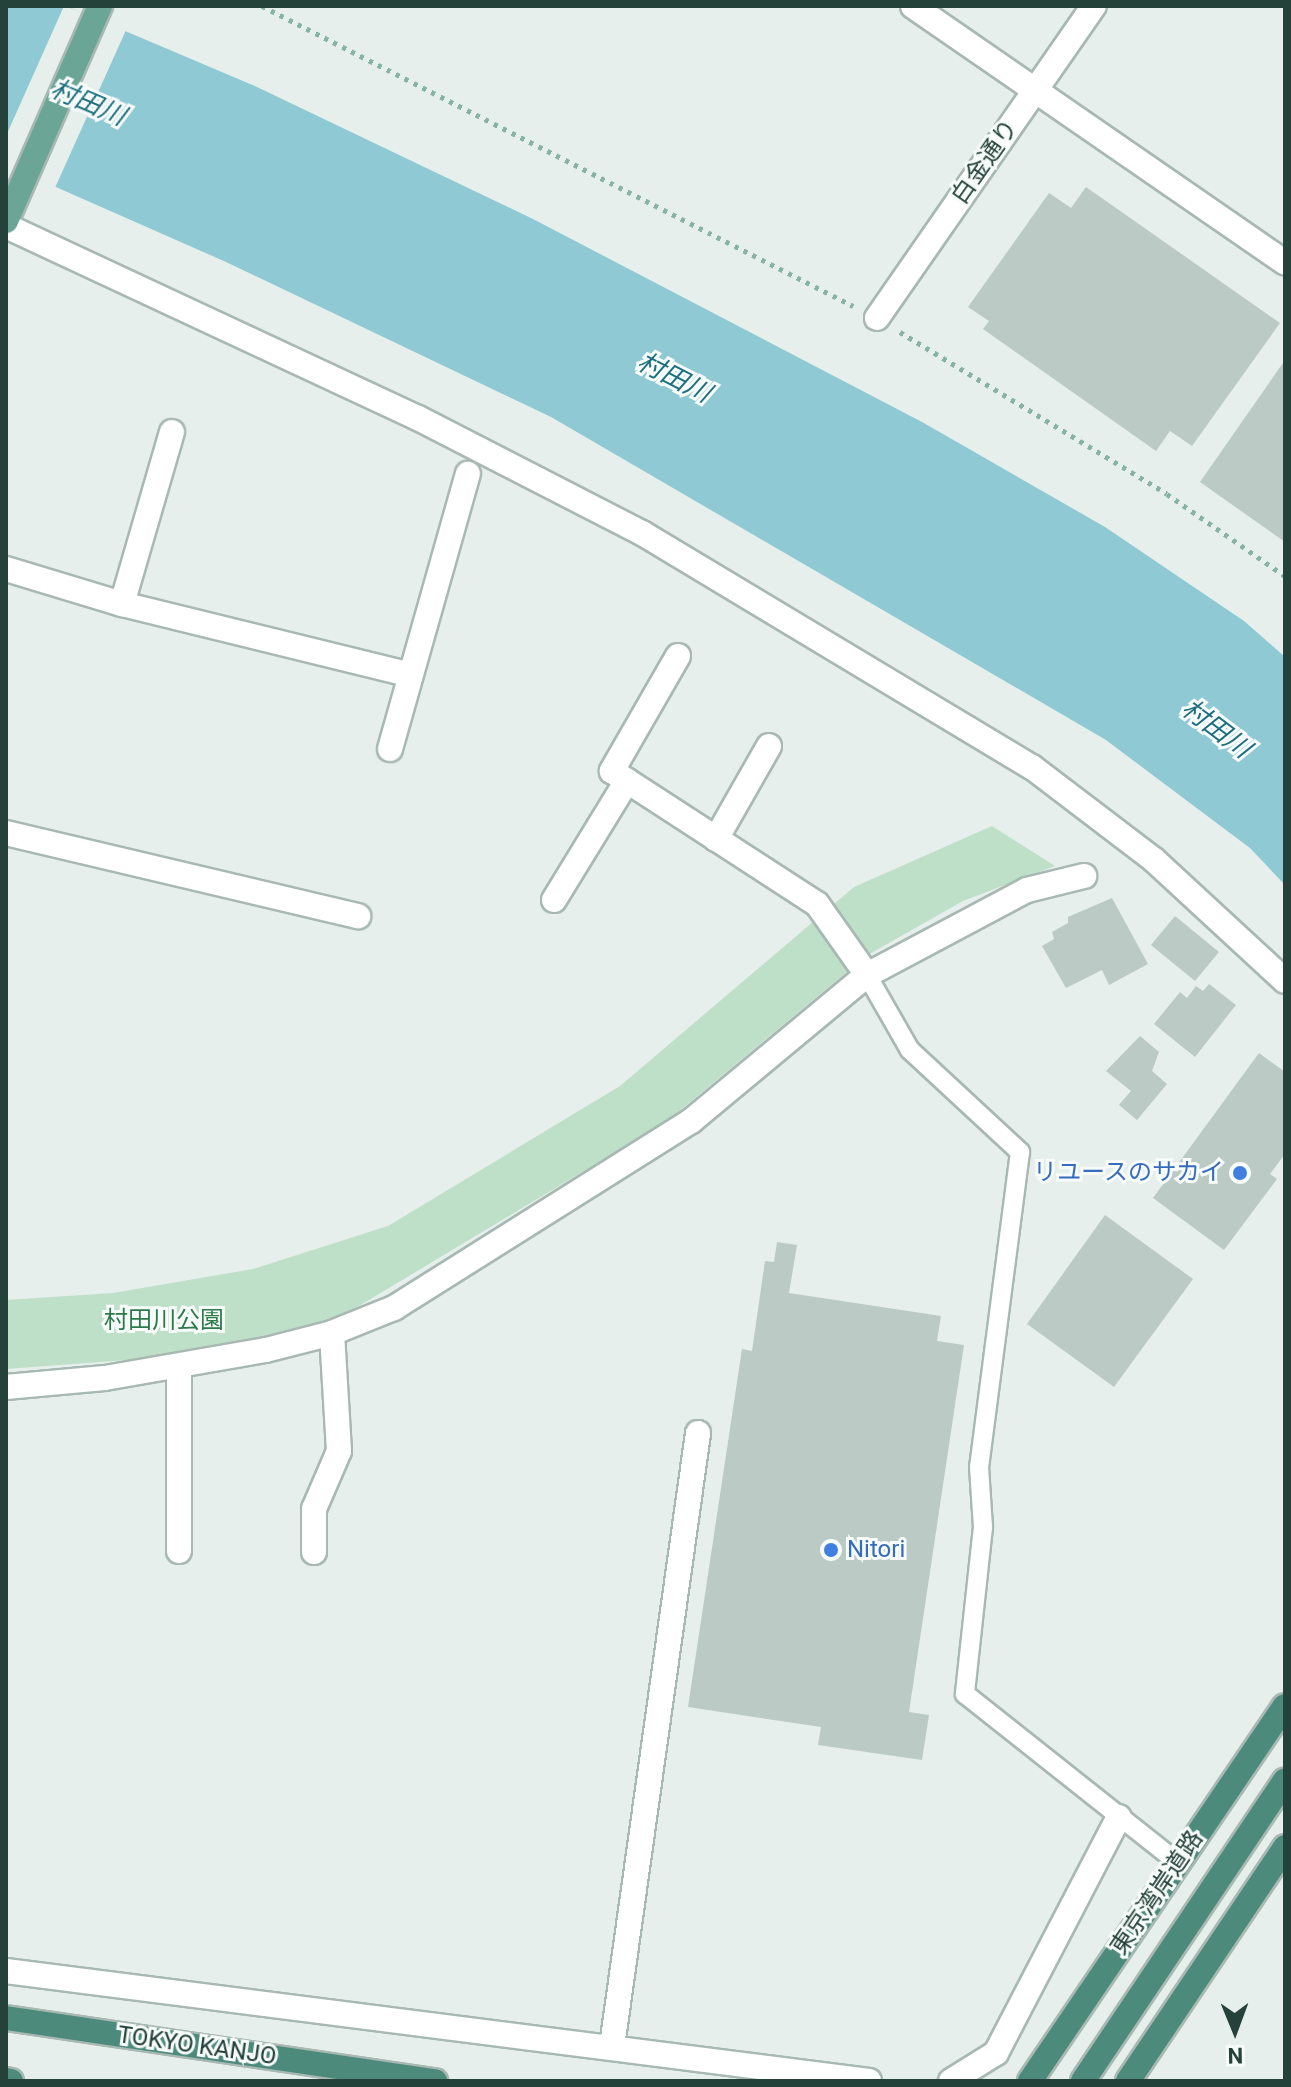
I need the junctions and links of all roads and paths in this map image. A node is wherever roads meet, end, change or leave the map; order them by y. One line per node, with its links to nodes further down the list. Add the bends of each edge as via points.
1 (100, 6): 6 (main road)
2 (262, 6): 8 (path)
3 (913, 6): 5 (street)
4 (1094, 6): 5 (street, 白金通り)
5 (1035, 91): 7 (street); 8 (street, 白金通り)
6 (7, 220): 25 (street, via 418,418 642,533 1032,767 1154,860)
7 (1285, 263)
8 (877, 318): 12 (path, via 1167,494)
9 (172, 432): 13 (street)
10 (468, 474): 15 (street)
11 (6, 569): 13 (street)
12 (1285, 576)
13 (122, 604): 15 (street)
14 (678, 656): 18 (street, via 612,771)
15 (410, 675): 17 (street)
16 (769, 746): 20 (street)
17 (390, 749)
18 (627, 781): 20 (street); 22 (street)
19 (6, 833): 23 (street)
20 (716, 839): 24 (street, via 817,904)
21 (1084, 876): 24 (street, via 1027,890)
22 (554, 900)
23 (358, 916)
24 (867, 975): 26 (street, via 691,1121 394,1308); 34 (lane, via 910,1050 1020,1152 979,1467 983,1527 965,1694)
25 (1285, 981)
26 (332, 1333): 27 (street); 31 (street, via 339,1451 314,1509)
27 (179, 1366): 28 (street); 30 (street)
28 (6, 1387)
29 (698, 1433): 39 (street)
30 (179, 1551)
31 (314, 1552)
32 (1285, 1706): 36 (highway, 東京湾岸道路)
33 (1285, 1780): 44 (highway)
34 (1119, 1817): 36 (lane); 42 (street, via 996,2053)
35 (1285, 1847): 45 (highway)
36 (1177, 1862): 43 (highway, 東京湾岸道路)
37 (6, 1971): 39 (street)
38 (6, 2018): 40 (highway, TOKYO KANJO)
39 (612, 2046): 41 (street)
40 (435, 2081)
41 (869, 2081)
42 (951, 2081)
43 (1030, 2081)
44 (1083, 2081)
45 (1128, 2081)

